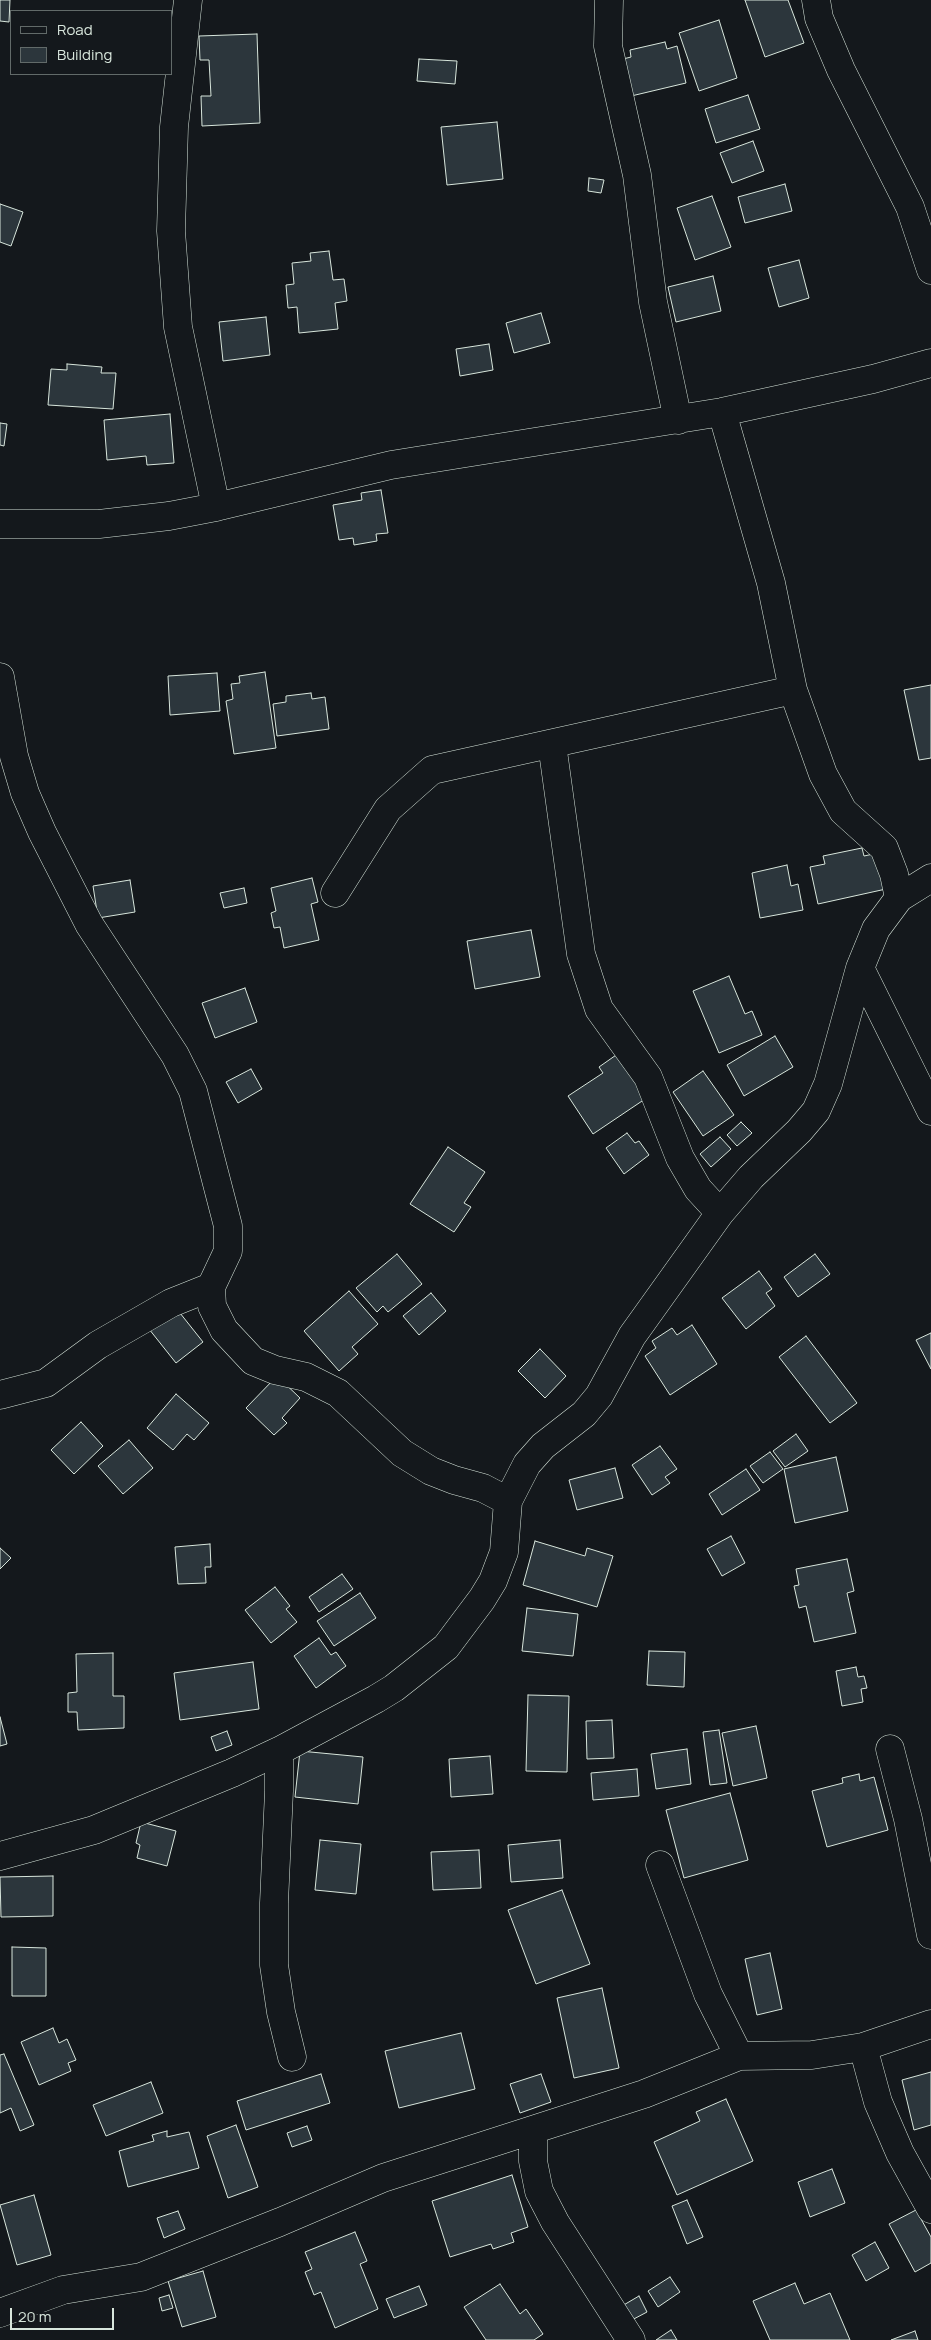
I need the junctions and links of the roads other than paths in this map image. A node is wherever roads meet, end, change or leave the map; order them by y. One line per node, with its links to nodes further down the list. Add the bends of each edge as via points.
1 (188, 0): 8 (street, via 174,127 171,231 178,327)
2 (609, 0): 7 (street, via 608,46 636,175 653,302)
3 (816, 0): 4 (street, via 840,70 910,207)
4 (931, 270)
5 (931, 363): 6 (street)
6 (722, 412): 7 (street); 11 (street, via 771,583)
7 (678, 420): 8 (street, via 391,465)
8 (216, 507): 9 (street, via 99,524)
9 (0, 524)
10 (0, 677): 19 (street, via 14,756 42,832 88,924 175,1055 193,1092 228,1226 228,1251)
11 (793, 690): 12 (street); 15 (street, via 823,774 843,810 884,848)
12 (552, 744): 14 (street, via 432,770 388,809); 18 (street, via 582,954 599,1009 648,1077 680,1158 698,1189)
13 (931, 878): 15 (street)
14 (335, 893)
15 (899, 898): 16 (street, via 876,929)
16 (860, 968): 17 (street); 18 (street, via 828,1084 816,1110 799,1132 751,1177)
17 (931, 1111)
18 (720, 1213): 21 (street, via 632,1336 599,1396 584,1414 532,1458)
19 (211, 1287): 20 (street, via 171,1303 98,1345 46,1383); 21 (street, via 212,1306 224,1330 253,1361 306,1377 338,1393 402,1454 431,1471 483,1488)
20 (0, 1396)
21 (508, 1501): 23 (street, via 504,1552 493,1581 446,1646 394,1688)
22 (890, 1749): 26 (street, via 908,1819)
23 (279, 1751): 24 (street, via 94,1830); 30 (street, via 274,1964 280,2012)
24 (0, 1856)
25 (660, 1865): 29 (street, via 708,1994)
26 (931, 1935)
27 (931, 2024): 28 (street)
28 (862, 2047): 29 (street, via 812,2054); 32 (street, via 878,2102 900,2153)
29 (739, 2056): 31 (street, via 644,2094)
30 (292, 2057)
31 (533, 2130): 33 (street, via 383,2178 141,2277 63,2290); 34 (street, via 533,2161 539,2191 554,2222)
32 (931, 2209)
33 (0, 2313)
34 (631, 2340)

